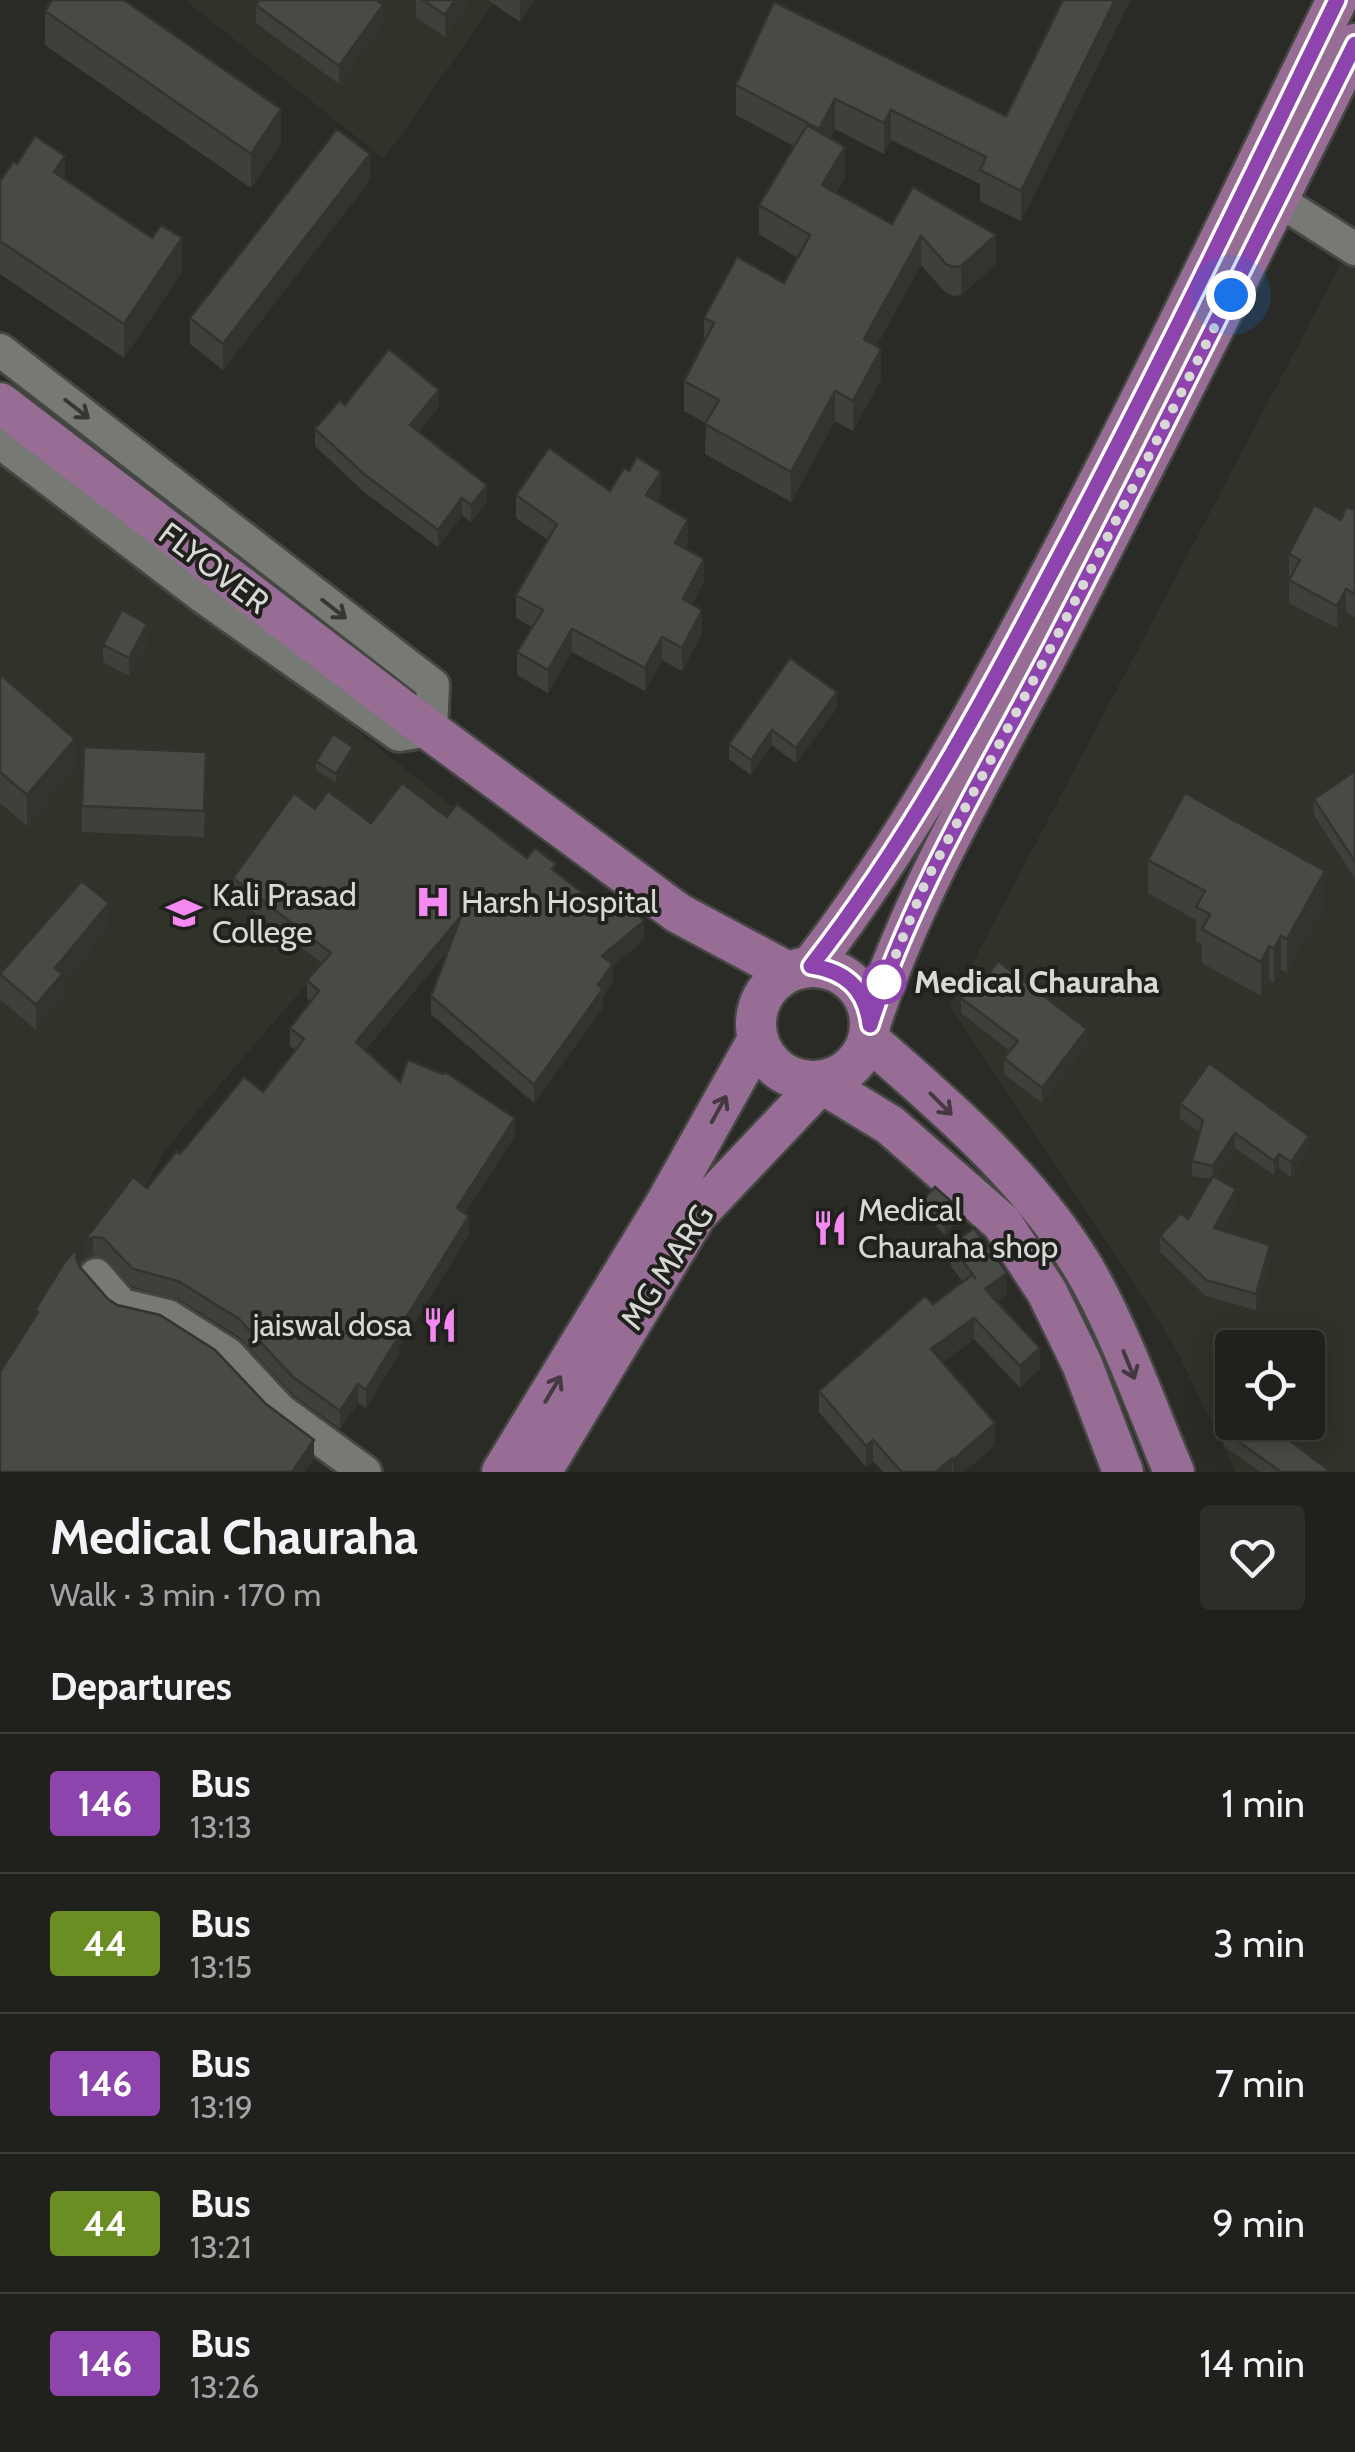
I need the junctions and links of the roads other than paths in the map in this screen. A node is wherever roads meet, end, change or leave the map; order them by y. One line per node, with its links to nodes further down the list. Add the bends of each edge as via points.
1 (1337, 0): 10 (main road, via 1126,432 990,689 895,851)
2 (1355, 44): 3 (main road)
3 (1278, 200): 4 (street); 12 (main road, via 926,881)
4 (1355, 249)
5 (0, 350): 8 (street, one-way to 8, via 433,686)
6 (0, 403): 8 (main road, FLYOVER)
7 (0, 442): 8 (street, via 399,735)
8 (416, 720): 9 (main road, FLYOVER)
9 (678, 913): 10 (main road); 11 (main road, via 732,971)
10 (800, 969): 11 (main road, via 765,993); 12 (main road, via 841,974 853,983 868,1010)
11 (758, 1023): 13 (main road, via 776,1066); 16 (main road, one-way to 11, via 666,1204)
12 (869, 1032): 13 (main road, via 862,1054); 19 (main road, one-way to 19, via 1036,1200 1090,1278)
13 (821, 1083): 17 (main road, MG MARG, via 696,1214); 18 (main road, via 890,1125 1002,1223 1056,1310)
14 (96, 1275): 15 (street, via 122,1305 168,1316 228,1354 280,1410)
15 (350, 1467)
16 (502, 1472)
17 (541, 1472)
18 (1123, 1472)
19 (1174, 1472)

